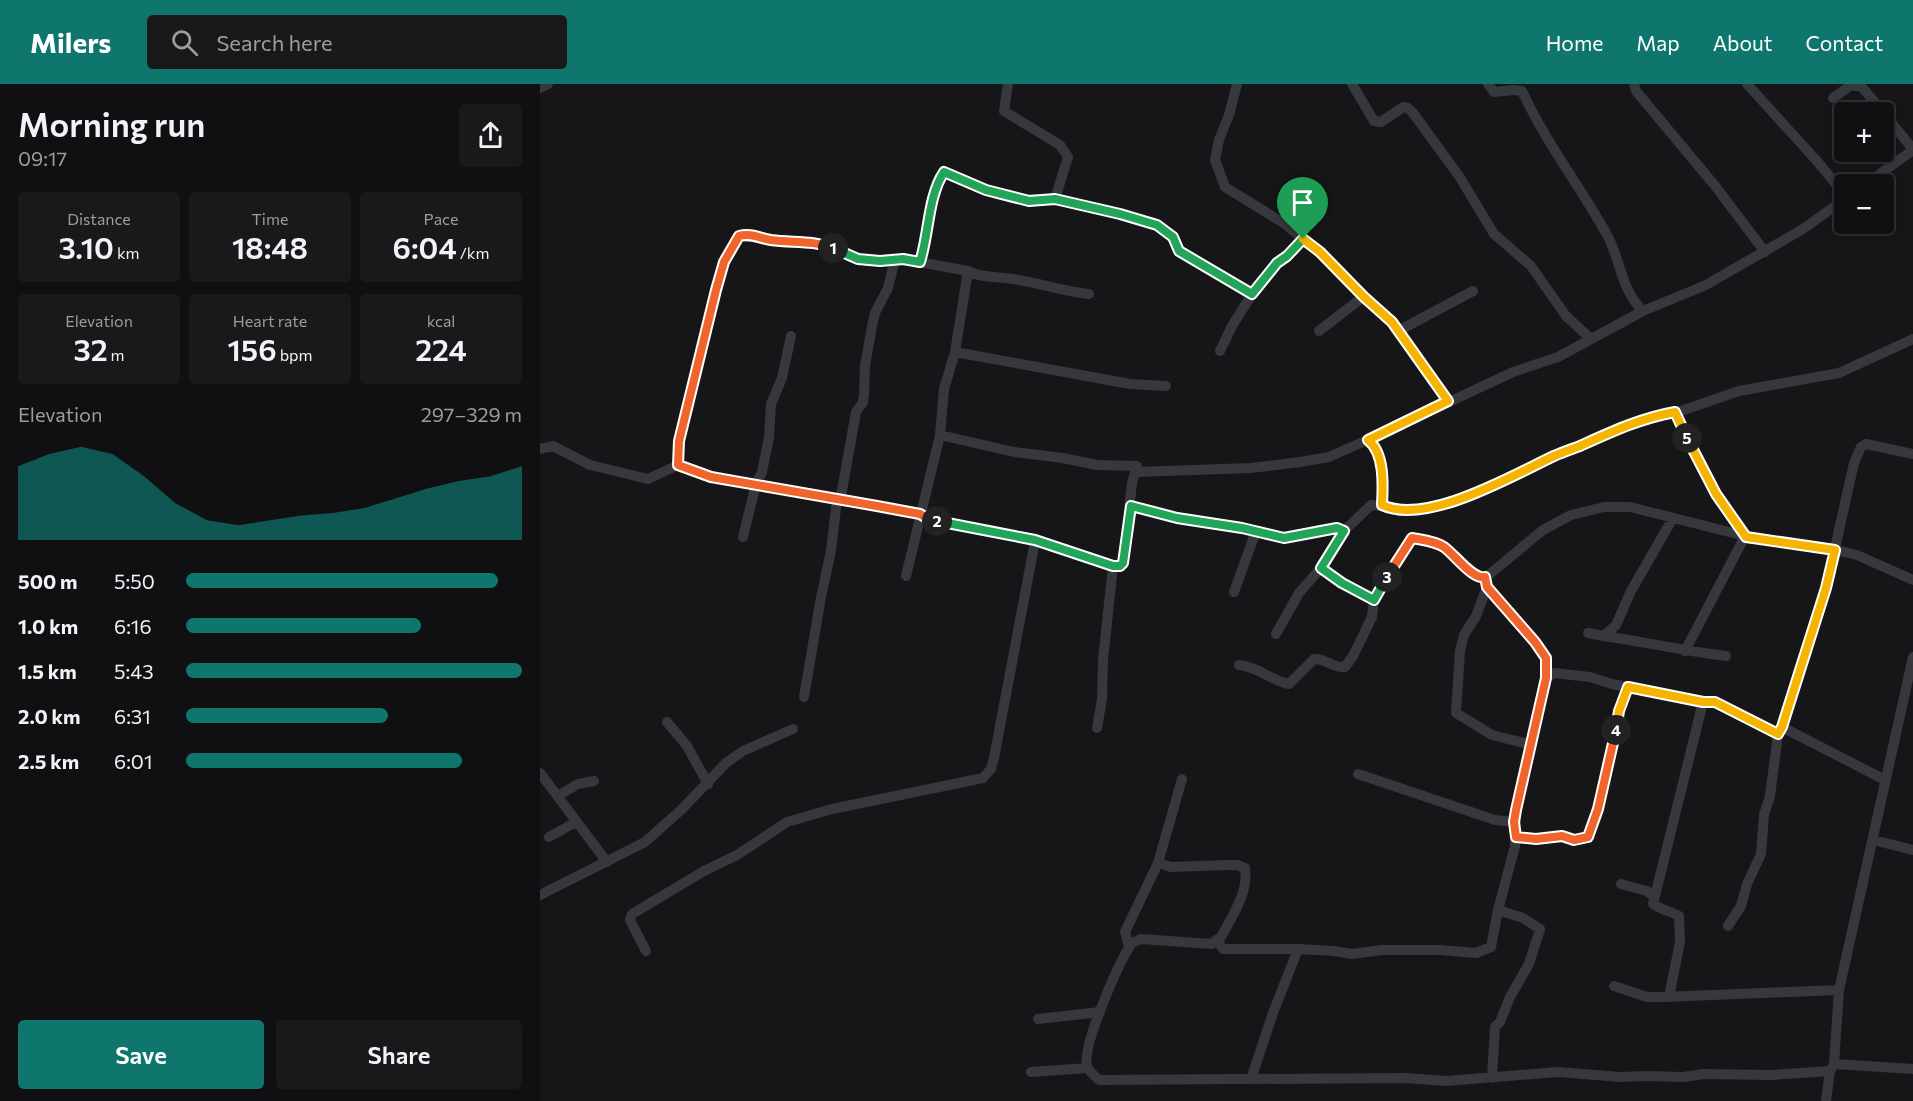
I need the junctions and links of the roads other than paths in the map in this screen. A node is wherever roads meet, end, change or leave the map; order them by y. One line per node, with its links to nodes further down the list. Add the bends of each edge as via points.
1 (548, 84): 8 (street)
2 (1008, 84): 13 (street, via 1004,111 1060,145 1068,157)
3 (1237, 84): 15 (street, via 1215,160 1225,187)
4 (1352, 84): 28 (street, via 1374,121 1381,122 1403,107 1413,113 1460,176 1494,234 1532,267 1566,316)
5 (1488, 84): 24 (street, via 1494,92 1522,91 1606,233 1621,278)
6 (1634, 84): 16 (street, via 1635,91)
7 (1748, 84): 12 (street)
8 (540, 88)
9 (1833, 98): 10 (street, via 1851,85 1862,87)
10 (1913, 150): 11 (street)
11 (1880, 174)
12 (1834, 184)
13 (1055, 199): 18 (street, via 1029,201 986,190 944,172 936,183); 22 (street, via 1157,225 1173,237 1179,251)
14 (1834, 205): 16 (street)
15 (1303, 239): 22 (street); 23 (street)
16 (1765, 252): 24 (street, via 1706,285)
17 (895, 259): 18 (street); 39 (street, via 858,259 827,246 748,234 739,236 724,262 716,290 679,441); 42 (street, via 886,292 875,313 863,402 856,412 847,469)
18 (920, 262): 19 (street)
19 (968, 271): 21 (street); 31 (street)
20 (1473, 291): 26 (street)
21 (1089, 294)
22 (1252, 294): 30 (street)
23 (1364, 297): 25 (street); 26 (street)
24 (1643, 311): 28 (street)
25 (1318, 331)
26 (1398, 331): 33 (street)
27 (791, 336): 41 (street, via 782,378 771,404 770,437)
28 (1590, 338): 33 (street, via 1558,357)
29 (1913, 339): 34 (street, via 1839,374 1739,391)
30 (1220, 351)
31 (955, 352): 32 (street, via 1130,384); 35 (street, via 944,389)
32 (1166, 386)
33 (1448, 401): 36 (street)
34 (1675, 412): 43 (street, via 1612,431 1431,508); 50 (street, via 1716,494)
35 (940, 435): 40 (street, via 1014,453 1097,465); 45 (street)
36 (1368, 440): 40 (street, via 1329,457 1260,467 1136,472); 43 (street, via 1378,455)
37 (540, 449): 39 (street, via 553,447 590,465 648,479)
38 (1913, 454): 52 (street, via 1866,444 1861,447)
39 (678, 465): 41 (street, via 711,477)
40 (1137, 466): 44 (street)
41 (756, 484): 42 (street); 49 (street)
42 (837, 499): 45 (street); 69 (street)
43 (1382, 505): 48 (street, via 1371,505)
44 (1131, 506): 47 (street); 53 (street, via 1123,563)
45 (920, 514): 51 (street, via 930,520); 55 (street)
46 (1673, 518): 50 (street); 57 (street, via 1630,507 1604,507 1571,515 1543,530); 62 (street, via 1616,625)
47 (1256, 531): 48 (street, via 1284,538 1324,529); 58 (street)
48 (1344, 531): 54 (street)
49 (743, 537)
50 (1746, 537): 52 (street); 63 (street)
51 (1035, 540): 53 (street); 99 (street, via 1005,707 987,774 983,778 832,809 777,827 737,855 632,914 630,920)
52 (1835, 550): 56 (street, via 1857,555); 74 (street)
53 (1113, 566): 72 (street)
54 (1321, 568): 59 (street); 61 (street, via 1299,593)
55 (906, 576)
56 (1913, 580)
57 (1486, 582): 59 (street, via 1442,546 1412,538); 67 (street, via 1546,658); 75 (street, via 1460,651 1455,713 1492,735)
58 (1234, 592)
59 (1374, 600): 66 (street, via 1372,617 1345,667 1314,659 1288,684)
60 (1588, 633): 62 (street)
61 (1276, 634)
62 (1604, 636): 63 (street)
63 (1685, 651): 64 (street)
64 (1726, 656)
65 (1913, 657): 79 (street)
66 (1239, 665)
67 (1546, 678): 68 (street, via 1564,674); 75 (street)
68 (1628, 687): 70 (street); 86 (street, via 1588,837)
69 (804, 697)
70 (1703, 702): 74 (street, via 1715,702); 93 (street)
71 (667, 722): 81 (street, via 687,746)
72 (1097, 728)
73 (793, 729): 81 (street, via 743,751)
74 (1780, 730): 79 (street); 95 (street, via 1761,854 1741,906)
75 (1532, 745): 84 (street)
76 (540, 772): 82 (street)
77 (1358, 774): 84 (street, via 1496,820)
78 (1182, 779): 90 (street)
79 (1885, 780): 87 (street)
80 (594, 781): 82 (street, via 578,784)
81 (708, 783): 89 (street, via 645,842)
82 (559, 795): 83 (street)
83 (576, 822): 85 (street); 89 (street)
84 (1514, 822): 86 (street)
85 (549, 837)
86 (1516, 837): 94 (street)
87 (1873, 840): 88 (street); 101 (street)
88 (1913, 850)
89 (607, 862): 92 (street)
90 (1158, 862): 96 (street, via 1171,867 1245,868 1246,880 1237,907); 97 (street, via 1125,932)
91 (1621, 884): 93 (street, via 1647,891)
92 (540, 896)
93 (1654, 897): 102 (street, via 1653,904 1658,908 1679,916 1680,942)
94 (1498, 910): 98 (street, via 1491,947 1476,953 1382,950 1352,954); 109 (street, via 1523,918 1540,929 1529,964 1495,1027)
95 (1728, 926)
96 (1216, 940): 97 (street, via 1212,944 1141,939); 98 (street, via 1220,948 1228,950)
97 (1129, 947): 103 (street)
98 (1298, 949): 110 (street)
99 (646, 951)
100 (1614, 986): 102 (street, via 1647,997)
101 (1839, 990): 102 (street); 105 (street)
102 (1669, 997)
103 (1100, 1012): 104 (street); 106 (street, via 1086,1060)
104 (1038, 1019)
105 (1832, 1067): 107 (street); 109 (street, via 1771,1075 1620,1077 1558,1072); 111 (street)
106 (1088, 1068): 108 (street); 110 (street, via 1099,1080)
107 (1913, 1069)
108 (1031, 1072)
109 (1492, 1078): 110 (street)
110 (1251, 1079)
111 (1826, 1101)

